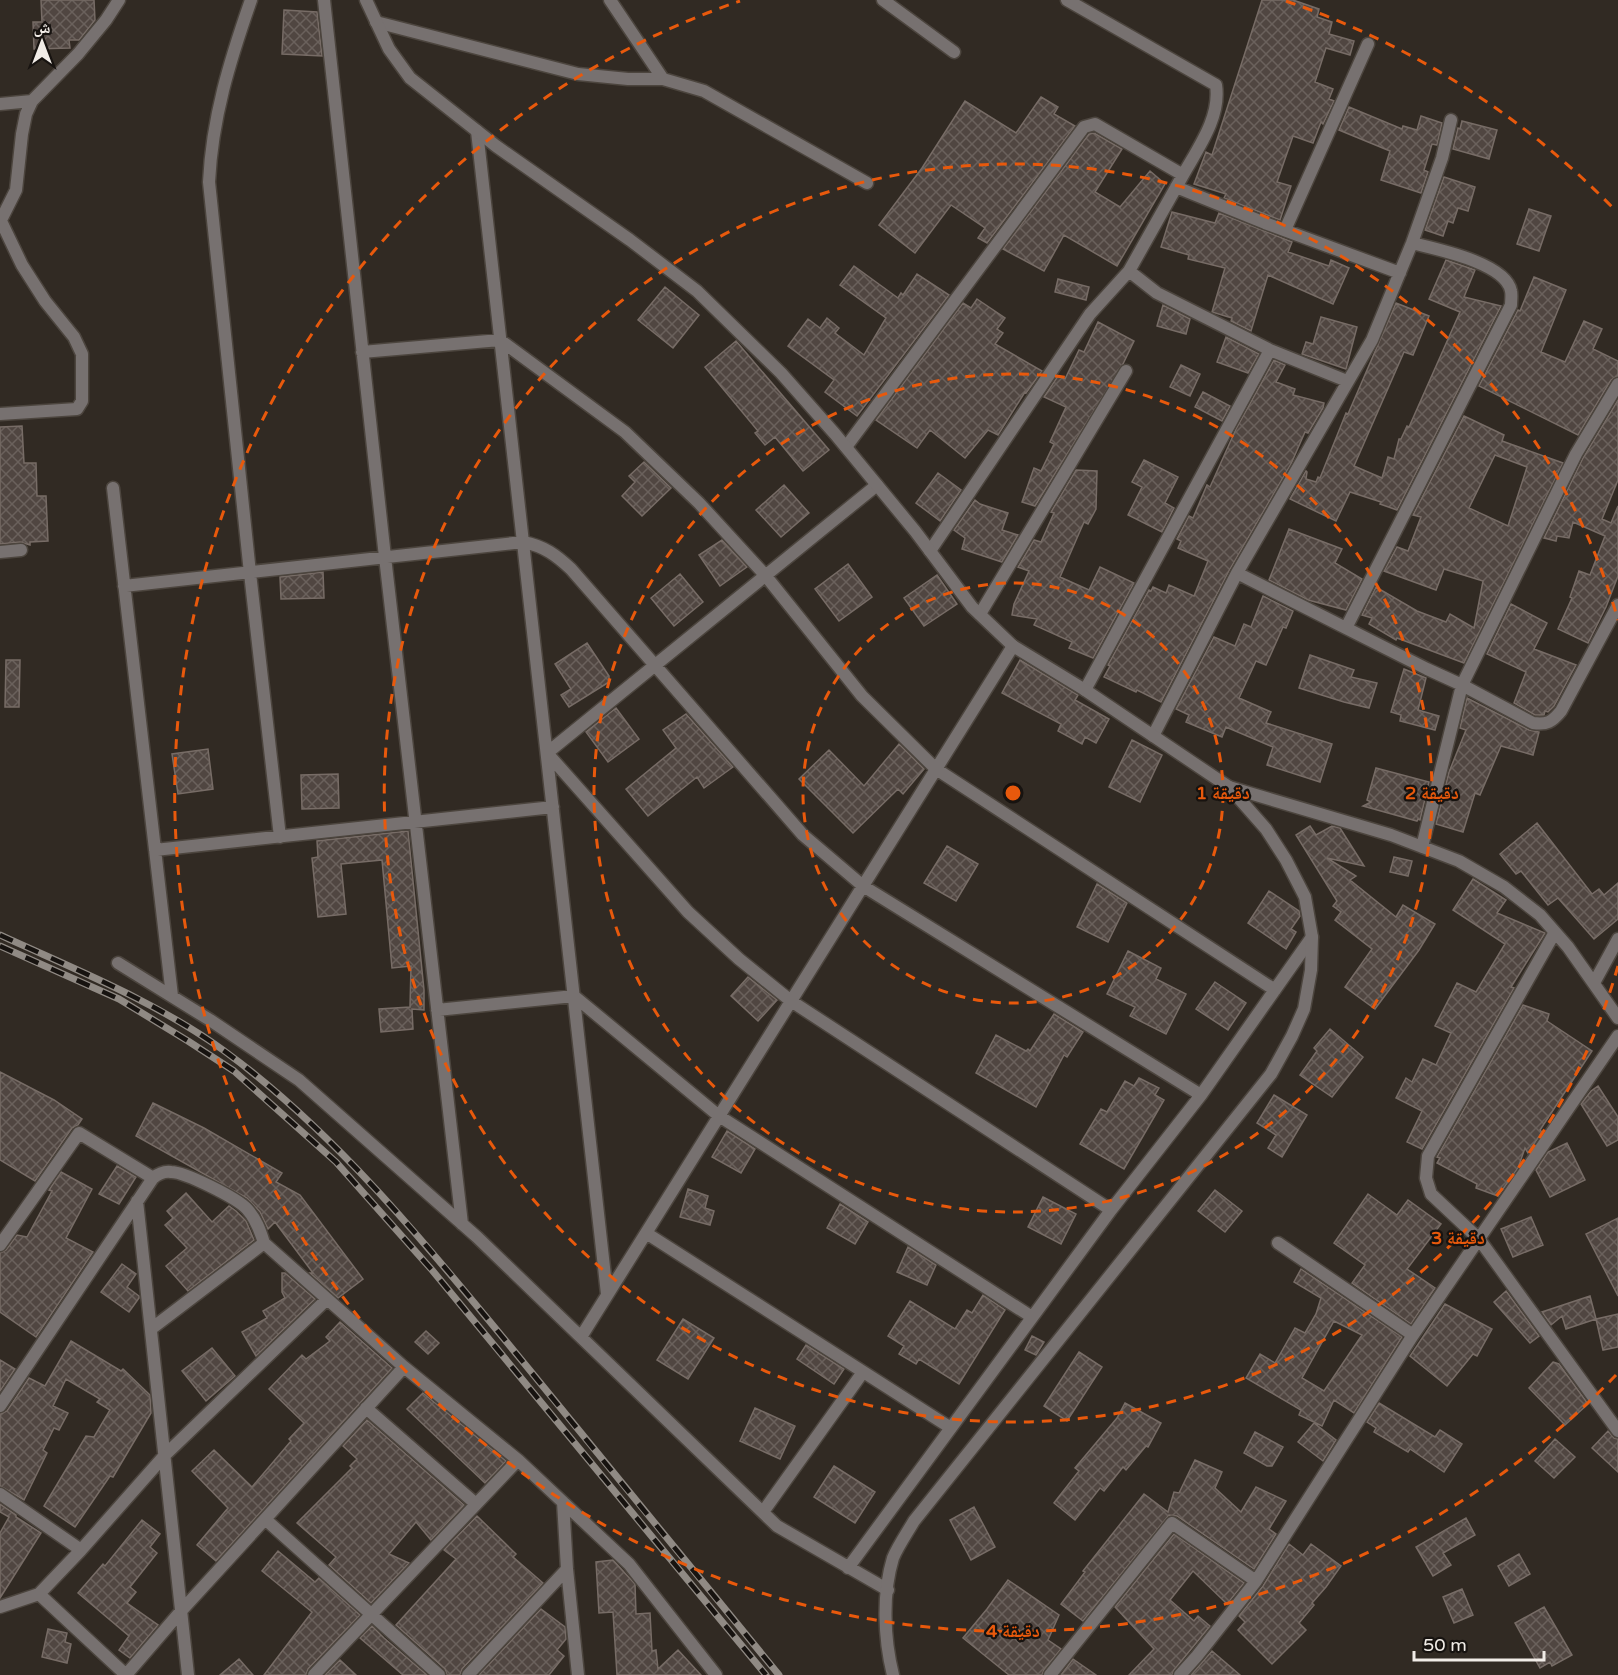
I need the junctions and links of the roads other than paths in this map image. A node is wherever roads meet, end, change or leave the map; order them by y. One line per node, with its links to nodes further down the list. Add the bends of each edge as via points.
1 (119, 0): 12 (street, via 78,54)
2 (251, 0): 39 (street, via 230,58 211,149 209,182)
3 (324, 0): 26 (street)
4 (366, 0): 8 (street)
5 (610, 0): 11 (street)
6 (883, 0): 10 (street)
7 (1067, 0): 16 (street, via 1216,85 1218,99 1206,135)
8 (376, 22): 11 (street, via 578,74); 15 (street, via 410,78)
9 (1368, 44): 20 (street)
10 (954, 52)
11 (663, 79): 17 (street, via 704,91)
12 (32, 101): 13 (street); 19 (street, via 22,134 15,190)
13 (0, 104)
14 (1452, 120): 21 (street)
15 (477, 131): 24 (street); 31 (street, via 697,291 781,373)
16 (1183, 175): 18 (street); 31 (street, via 1095,124 1084,127)
17 (867, 183)
18 (1176, 187): 20 (street); 22 (street)
19 (0, 222): 30 (street, via 22,265 74,336 82,354 82,401 77,409)
20 (1285, 230): 23 (street)
21 (1412, 243): 23 (street); 45 (street, via 1460,254 1503,276 1511,290 1511,305)
22 (1129, 271): 25 (street, via 1157,294); 36 (street, via 1090,314)
23 (1400, 273): 28 (street, via 1372,340)
24 (500, 340): 26 (street); 34 (street); 41 (street, via 625,432 699,503)
25 (1270, 350): 28 (street); 49 (street)
26 (362, 352): 38 (street)
27 (1126, 371): 44 (street)
28 (1347, 381): 40 (street)
29 (1618, 384): 48 (street, via 1576,454)
30 (0, 414)
31 (846, 447): 32 (street)
32 (877, 485): 36 (street); 41 (street)
33 (113, 488): 42 (street)
34 (523, 542): 38 (street); 47 (street, via 554,553); 51 (street)
35 (21, 550): 37 (street)
36 (930, 551): 44 (street)
37 (0, 552)
38 (385, 557): 39 (street); 55 (street)
39 (250, 573): 42 (street); 56 (street)
40 (1238, 573): 45 (street); 50 (street)
41 (765, 576): 47 (street); 52 (street, via 862,696)
42 (124, 586): 58 (street)
43 (1618, 605): 48 (street, via 1561,711 1545,725 1533,723)
44 (980, 614): 46 (street)
45 (1346, 628): 48 (street)
46 (1013, 646): 49 (street); 52 (street)
47 (654, 665): 51 (street); 59 (street, via 802,835)
48 (1462, 685): 57 (street)
49 (1084, 690): 50 (street)
50 (1153, 736): 53 (street)
51 (547, 753): 54 (street); 68 (street, via 688,912)
52 (936, 769): 59 (street); 65 (street)
53 (1229, 787): 57 (street); 61 (street, via 1266,829 1286,860 1305,897)
54 (552, 807): 55 (street); 67 (street)
55 (415, 821): 56 (street); 69 (street)
56 (280, 837): 58 (street)
57 (1422, 847): 60 (street, via 1460,861 1504,887)
58 (155, 850): 66 (street)
59 (863, 886): 68 (street); 72 (street)
60 (1555, 932): 64 (street); 79 (street, via 1428,1156 1426,1178 1431,1194)
61 (1312, 937): 65 (street); 106 (street, via 1304,1009 1271,1074 914,1521 894,1558)
62 (1618, 939): 64 (street)
63 (118, 963): 66 (street)
64 (1594, 983): 70 (street)
65 (1275, 990): 72 (street)
66 (172, 996): 77 (street, via 299,1080)
67 (574, 996): 69 (street); 73 (street); 83 (street)
68 (791, 1001): 73 (street); 76 (street)
69 (438, 1010): 77 (street)
70 (1618, 1018)
71 (1618, 1036): 79 (street)
72 (1201, 1095): 76 (street)
73 (719, 1116): 78 (street); 85 (street)
74 (153, 1178): 75 (street); 80 (street, via 169,1171 226,1195 246,1208 257,1222); 82 (street, via 79,1133)
75 (137, 1201): 86 (street); 91 (street)
76 (1111, 1210): 85 (street)
77 (462, 1224): 88 (street)
78 (646, 1233): 83 (street); 90 (street)
79 (1479, 1239): 87 (street); 94 (street)
80 (264, 1243): 84 (street); 86 (street)
81 (1278, 1243): 87 (street)
82 (0, 1245)
83 (607, 1294): 88 (street)
84 (326, 1300): 89 (street); 95 (street)
85 (1032, 1317): 93 (street)
86 (151, 1329): 95 (street)
87 (1413, 1335): 105 (street)
88 (581, 1336): 100 (street)
89 (404, 1367): 92 (street); 96 (street)
90 (863, 1372): 93 (street); 100 (street)
91 (0, 1406)
92 (366, 1408): 99 (street); 101 (street)
93 (951, 1428): 103 (street)
94 (1618, 1431)
95 (165, 1455): 102 (street); 109 (street)
96 (518, 1460): 98 (street); 99 (street)
97 (0, 1494): 102 (street)
98 (563, 1502): 104 (street); 117 (street, via 629,1564)
99 (476, 1504): 110 (street)
100 (763, 1512): 103 (street, via 777,1526)
101 (265, 1519): 109 (street); 110 (street)
102 (81, 1550): 107 (street)
103 (848, 1568): 106 (street)
104 (567, 1569): 115 (street); 116 (street)
105 (1256, 1581): 119 (street, via 1172,1523); 120 (street)
106 (888, 1590): 118 (street, via 887,1653)
107 (39, 1594): 108 (street); 111 (street)
108 (0, 1607)
109 (182, 1610): 111 (street); 112 (street)
110 (371, 1614): 113 (street); 114 (street)
111 (126, 1675)
112 (188, 1675)
113 (314, 1675)
114 (439, 1675)
115 (468, 1675)
116 (578, 1675)
117 (716, 1675)
118 (893, 1675)
119 (1050, 1675)
120 (1180, 1675)

